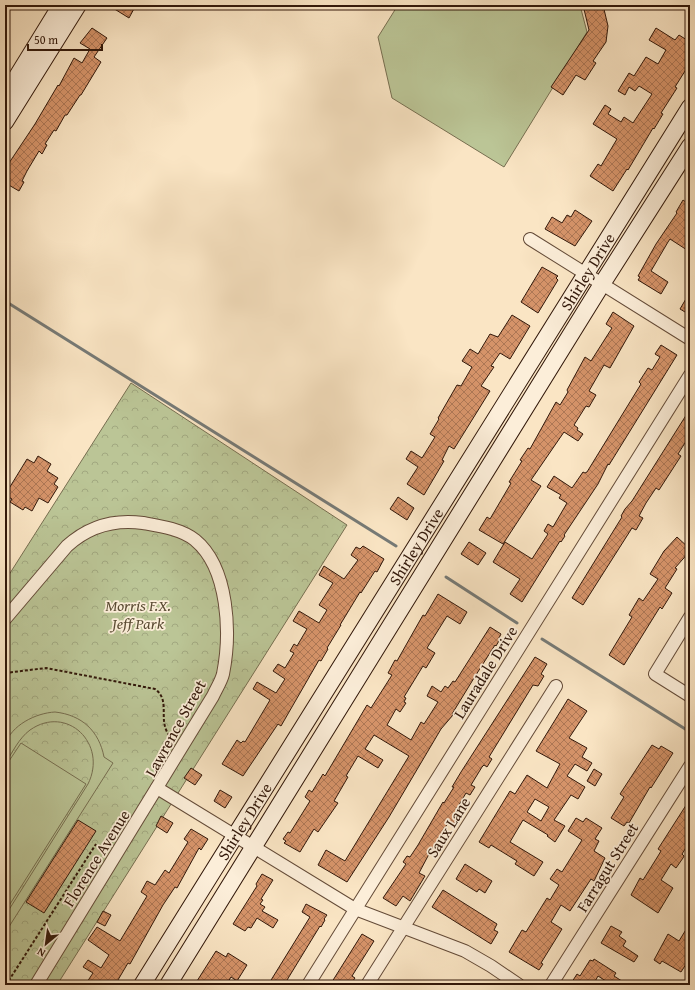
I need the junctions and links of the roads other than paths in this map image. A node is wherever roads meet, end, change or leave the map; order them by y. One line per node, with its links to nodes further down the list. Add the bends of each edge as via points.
1 (61, 5): 3 (street)
2 (78, 5): 3 (street)
3 (8, 100): 5 (street)
4 (690, 107): 8 (street, Shirley Drive)
5 (5, 122)
6 (690, 146): 9 (street, Shirley Drive)
7 (530, 239): 8 (street)
8 (585, 273): 9 (street); 12 (street, Shirley Drive)
9 (602, 284): 10 (street); 13 (street, Shirley Drive)
10 (690, 339)
11 (690, 375): 24 (street, Lauradale Drive)
12 (429, 524): 13 (street); 14 (street, Shirley Drive)
13 (447, 535): 15 (street, Shirley Drive)
14 (391, 585): 15 (street); 22 (street, Shirley Drive)
15 (409, 596): 23 (street, Shirley Drive)
16 (690, 617): 19 (street, via 654,674)
17 (5, 619): 21 (street, Lawrence Street, via 67,546 77,536 92,528 112,522 159,525 182,532 194,539 209,554 216,566 227,615 227,644 222,676 213,696)
18 (556, 686): 25 (street, Saux Lane)
19 (690, 696)
20 (690, 766): 32 (street, Farragut Street)
21 (157, 788): 22 (street, Lawrence Street); 26 (street, Florence Avenue)
22 (235, 835): 23 (street, Lawrence Street); 27 (street, Shirley Drive)
23 (254, 846): 24 (street, Lawrence Street); 28 (street, Shirley Drive)
24 (355, 909): 25 (street, Lawrence Street); 29 (street, Lauradale Drive)
25 (404, 928): 30 (street, Saux Lane); 31 (street, Lawrence Street, via 465,952)
26 (36, 985)
27 (142, 985)
28 (168, 985)
29 (308, 985)
30 (367, 985)
31 (519, 985)
32 (551, 985)

